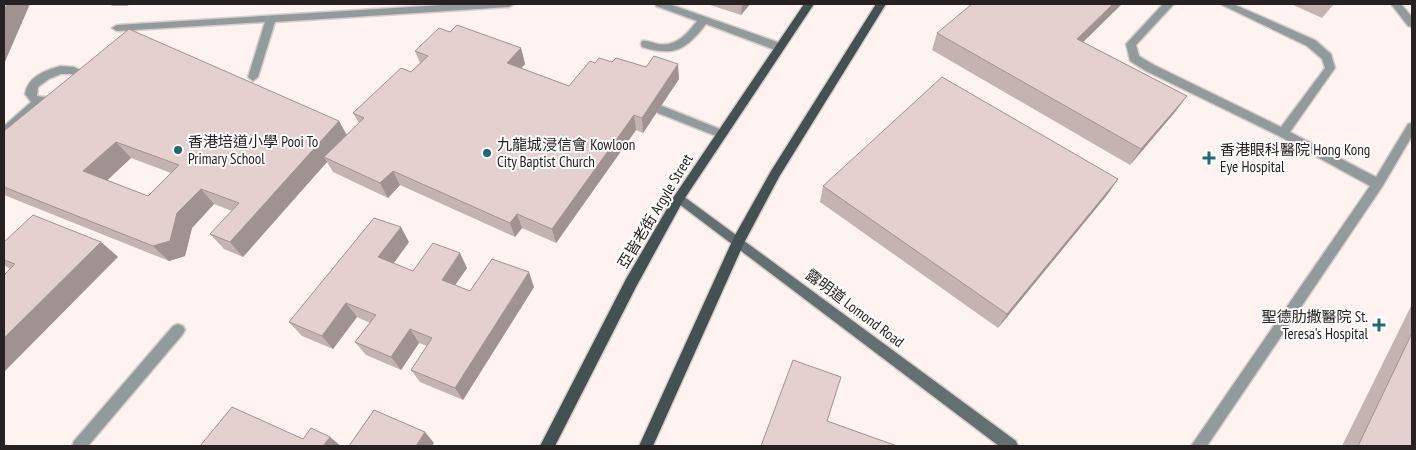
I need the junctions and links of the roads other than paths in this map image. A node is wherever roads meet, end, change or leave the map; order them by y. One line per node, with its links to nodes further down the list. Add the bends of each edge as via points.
1 (509, 4): 8 (street)
2 (660, 4): 9 (street)
3 (808, 4): 13 (main road, 亞皆老街 Argyle Street)
4 (881, 4): 23 (main road, via 775,174)
5 (1170, 4): 19 (street, via 1131,44 1134,58)
6 (1225, 4): 19 (street, via 1311,43 1327,58 1330,68)
7 (1396, 4): 10 (street)
8 (271, 18): 11 (street); 14 (street)
9 (704, 20): 12 (street, via 687,42 678,47 667,49); 13 (street)
10 (1412, 24)
11 (117, 28)
12 (646, 44)
13 (779, 47): 20 (main road, 亞皆老街 Argyle Street)
14 (252, 77)
15 (39, 102): 18 (street)
16 (662, 110): 20 (street)
17 (1412, 127): 21 (street)
18 (4, 132)
19 (1283, 133): 21 (street)
20 (721, 134): 22 (main road, 亞皆老街 Argyle Street)
21 (1378, 184): 29 (street)
22 (679, 198): 23 (street, 露明道 Lomond Road); 26 (main road, 亞皆老街 Argyle Street)
23 (738, 241): 27 (main road); 28 (street, 露明道 Lomond Road)
24 (178, 330): 25 (street)
25 (79, 446)
26 (547, 446)
27 (646, 446)
28 (1010, 446)
29 (1198, 446)

